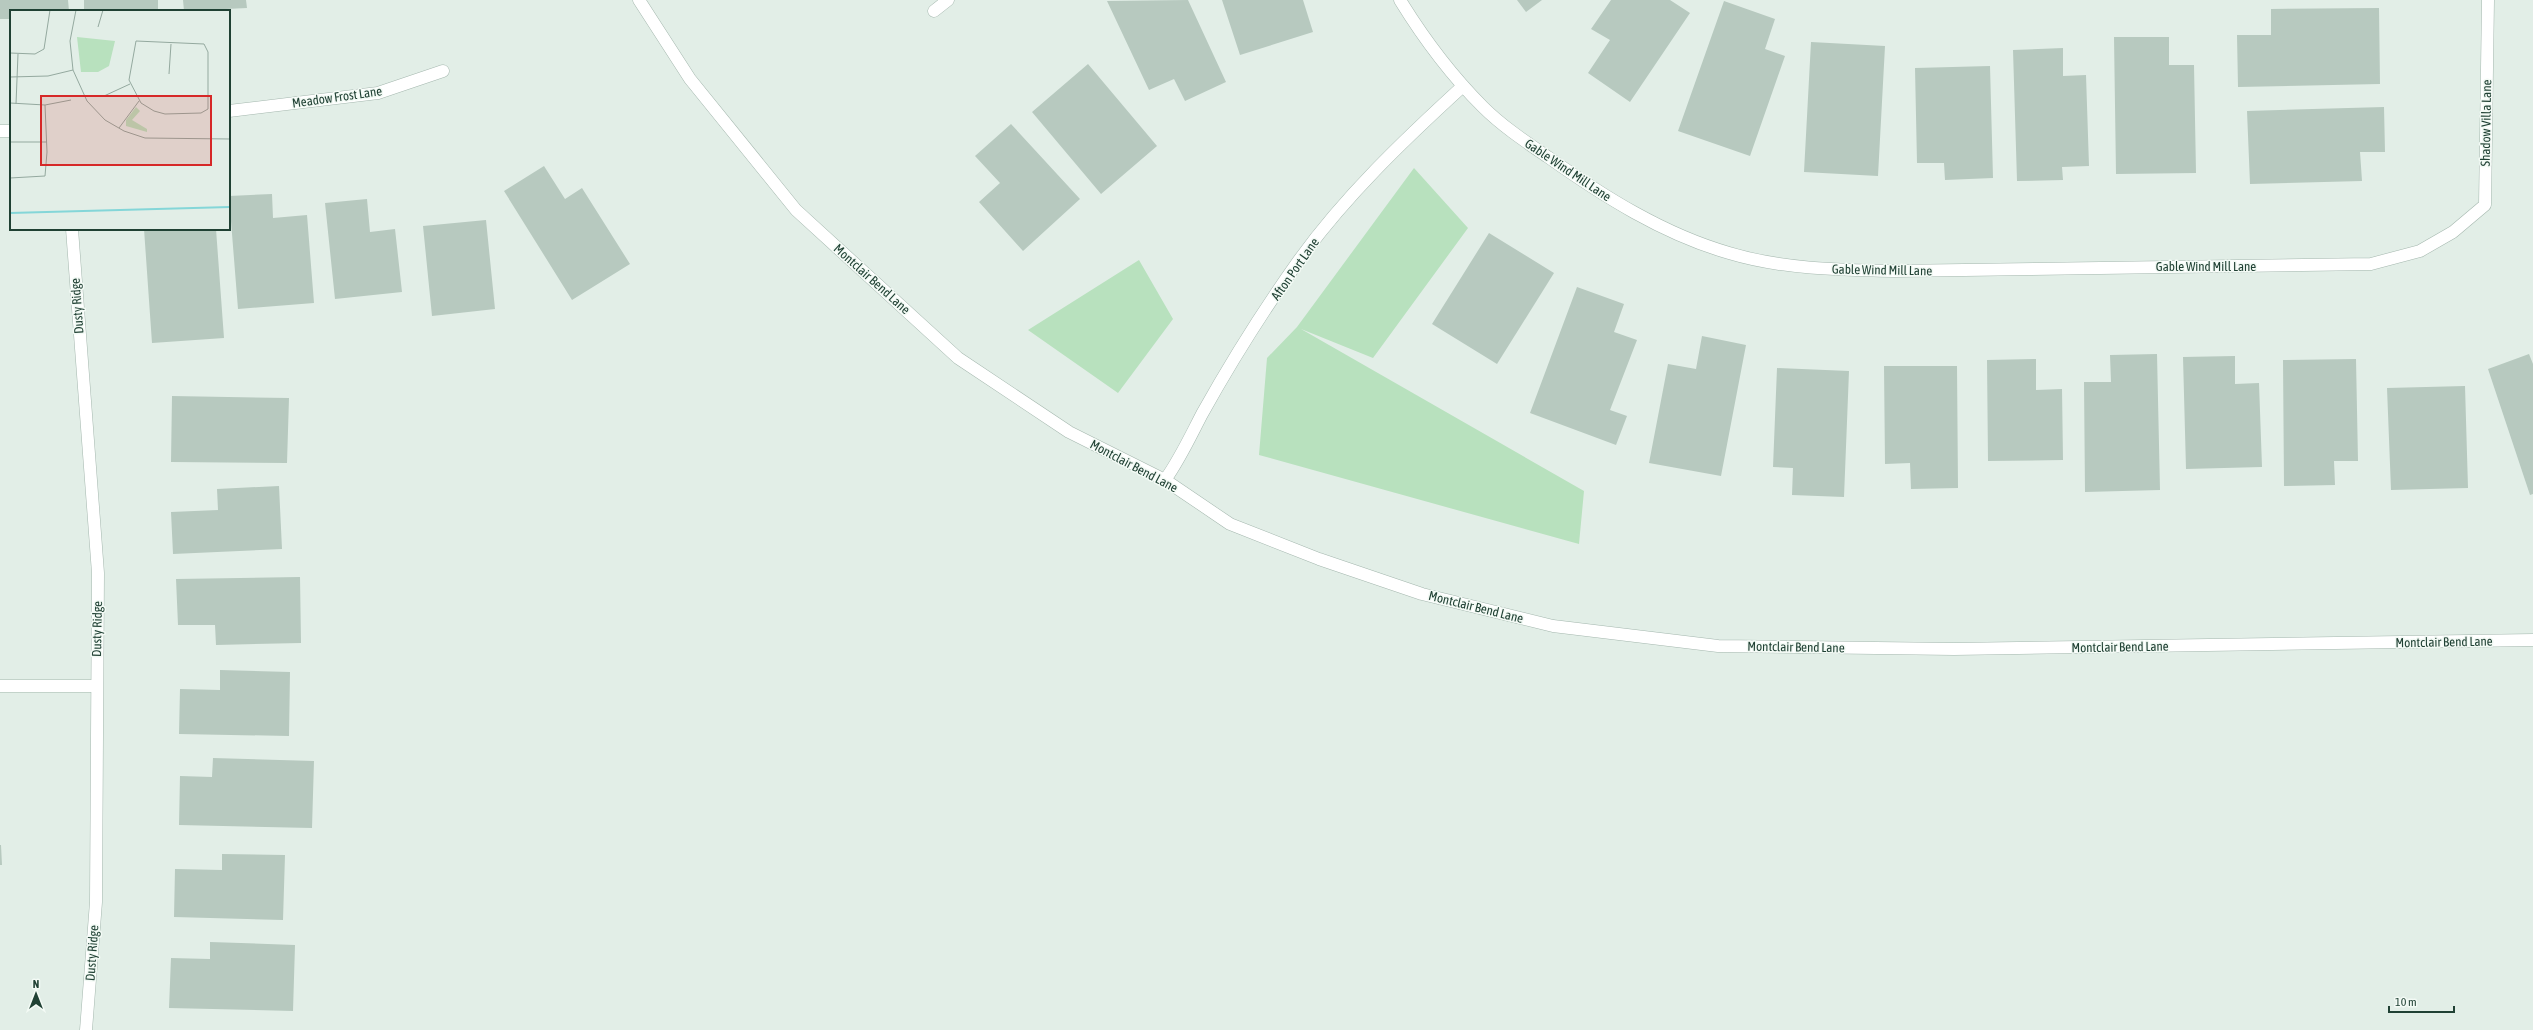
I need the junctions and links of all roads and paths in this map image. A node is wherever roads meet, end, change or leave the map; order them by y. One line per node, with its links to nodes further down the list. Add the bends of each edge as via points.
1 (639, 0): 11 (street, Montclair Bend Lane, via 690,79 796,210 958,358 1069,432)
2 (948, 0): 5 (street)
3 (1400, 0): 7 (street, Gable Wind Mill Lane, via 1433,49)
4 (2488, 0): 10 (street, Shadow Villa Lane, via 2485,205)
5 (934, 11)
6 (443, 71): 8 (street, Meadow Frost Lane, via 378,93)
7 (1463, 86): 10 (street, Gable Wind Mill Lane, via 1484,108 1523,140 1586,184 1630,210 1729,253 1782,264 1838,270 1894,271 2371,264 2420,251); 11 (street, Afton Port Lane, via 1376,169 1335,214 1298,262 1231,366)
8 (230, 111)
9 (72, 230): 14 (street, Dusty Ridge, via 98,573)
10 (2453, 232)
11 (1165, 480): 12 (street, Montclair Bend Lane, via 1230,524 1319,559 1422,594 1553,626 1718,646 1954,649)
12 (2533, 640)
13 (0, 686): 14 (street)
14 (97, 686): 15 (street, Dusty Ridge, via 96,902)
15 (86, 1030)

